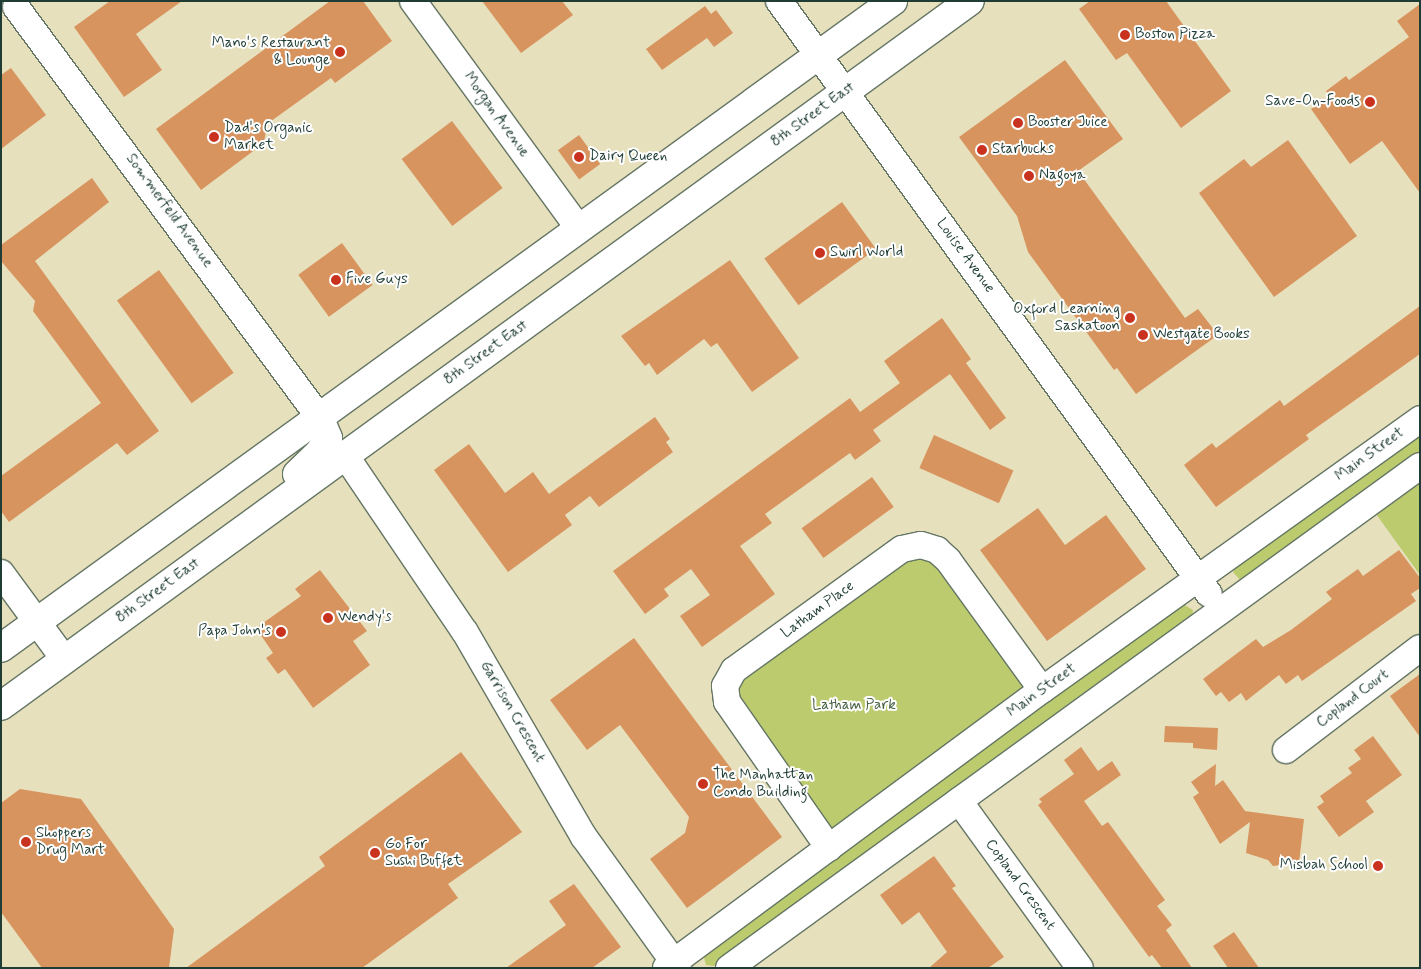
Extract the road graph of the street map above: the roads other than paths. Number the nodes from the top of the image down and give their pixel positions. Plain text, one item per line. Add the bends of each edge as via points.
1 (413, 1) edge
2 (779, 1) edge
3 (893, 1) edge
4 (970, 1) edge
5 (14, 8) edge
6 (819, 55) junction
7 (846, 92) junction
8 (579, 230) junction
9 (319, 417) junction
10 (1420, 419) edge
11 (345, 455) junction
12 (1420, 466) edge
13 (226, 542) junction
14 (1, 574) edge
15 (1199, 580) junction
16 (1220, 609) junction
17 (37, 622) junction
18 (1, 648) edge
19 (1420, 648) edge
20 (65, 660) junction
21 (1042, 690) junction
22 (1, 706) edge
23 (1286, 750) dead end
24 (959, 802) junction
25 (829, 848) junction
26 (673, 966) edge
27 (730, 968) edge
28 (1080, 968) edge

1 - 8 street, Morgan Avenue
2 - 6 street, Louise Avenue
3 - 6 main road
4 - 7 main road, 8th Street East
5 - 9 street, Sommerfeld Avenue
6 - 7 street, Louise Avenue
6 - 8 main road
7 - 11 main road, 8th Street East
7 - 15 street, Louise Avenue
8 - 9 main road
9 - 13 main road via 328,438 320,452
9 - 17 main road
10 - 15 street, Main Street
11 - 13 main road, 8th Street East
11 - 26 street, Garrison Crescent via 464,632 584,837
12 - 16 street
13 - 20 main road, 8th Street East
14 - 17 street
15 - 16 street, Louise Avenue
15 - 21 street, Main Street
16 - 24 street
17 - 18 main road
17 - 20 street
19 - 23 street, Copland Court
20 - 22 main road, 8th Street East
21 - 25 street, Main Street
21 - 25 street, Latham Place via 948,560 937,550 921,545 902,549 734,670 725,686 727,702
24 - 27 street
24 - 28 street, Copland Crescent
25 - 26 street, Main Street

